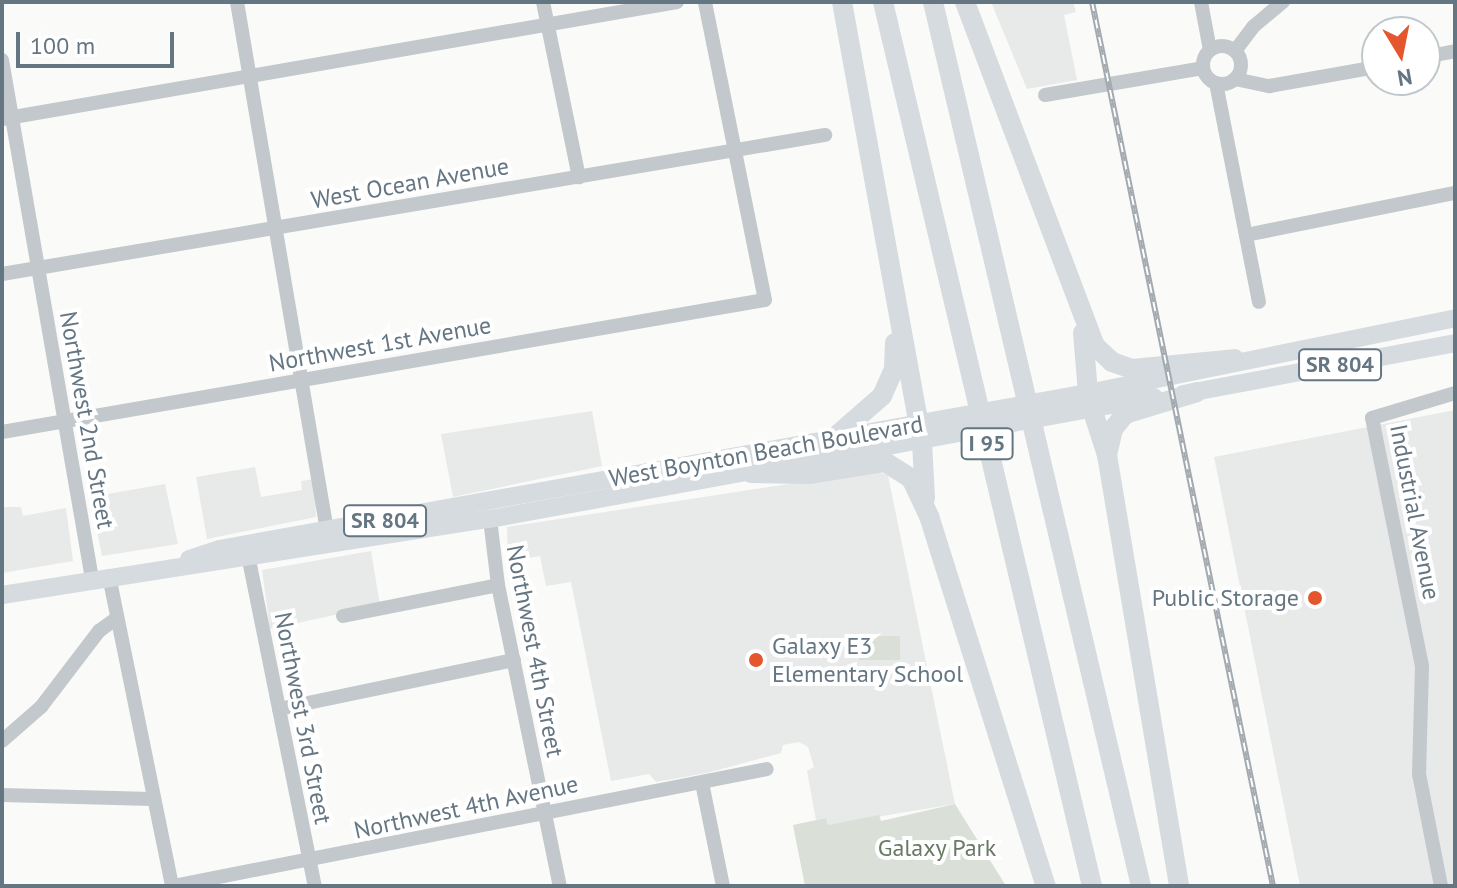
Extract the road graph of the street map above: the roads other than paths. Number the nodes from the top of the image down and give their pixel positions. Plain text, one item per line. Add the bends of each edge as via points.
1 (237, 2) edge
2 (543, 2) edge
3 (677, 2) edge
4 (705, 2) edge
5 (842, 2) edge
6 (883, 2) edge
7 (933, 2) edge
8 (965, 2) edge
9 (1201, 2) edge
10 (1283, 2) edge
11 (548, 24) junction
12 (1210, 50) junction
13 (1235, 51) junction
14 (2, 60) edge
15 (1203, 68) junction
16 (1361, 70) edge
17 (250, 77) junction
18 (1235, 79) junction
19 (1216, 83) junction
20 (1045, 95) dead end
21 (7, 118) edge
22 (825, 135) dead end
23 (734, 150) junction
24 (579, 177) junction
25 (1455, 193) edge
26 (275, 228) junction
27 (1246, 235) junction
28 (38, 267) junction
29 (2, 274) edge
30 (891, 279) junction
31 (1072, 296) junction
32 (1259, 302) dead end
33 (1455, 318) edge
34 (1455, 343) edge
35 (1235, 359) joint
36 (303, 380) junction
37 (1152, 388) junction
38 (1197, 392) joint
39 (1455, 393) edge
40 (1090, 401) junction
41 (65, 421) junction
42 (2, 432) edge
43 (920, 432) junction
44 (835, 437) junction
45 (1107, 455) junction
46 (751, 473) junction
47 (600, 481) junction
48 (929, 516) junction
49 (490, 519) junction
50 (327, 531) junction
51 (249, 560) junction
52 (172, 566) junction
53 (101, 578) junction
54 (498, 585) junction
55 (2, 595) edge
56 (343, 616) dead end
57 (117, 618) junction
58 (514, 660) junction
59 (279, 709) junction
60 (2, 741) edge
61 (767, 769) dead end
62 (702, 783) junction
63 (2, 795) edge
64 (152, 799) junction
65 (545, 812) junction
66 (310, 861) junction
67 (173, 886) edge
68 (315, 886) edge
69 (560, 886) edge
70 (723, 886) edge
71 (1046, 886) edge
72 (1092, 886) edge
73 (1141, 886) edge
74 (1179, 886) edge
75 (1441, 886) edge

1 - 17 street
2 - 11 street
3 - 11 street
4 - 23 street
5 - 30 highway
6 - 72 highway, I 95
7 - 73 highway, I 95
8 - 31 highway
9 - 12 street
10 - 13 street
11 - 17 street
11 - 24 street
12 - 13 street via 1226,46
12 - 15 street
13 - 18 street via 1241,68
14 - 21 street, Northwest 2nd Street
15 - 19 street
15 - 20 street
16 - 18 street via 1269,86
17 - 21 street
17 - 26 street
18 - 19 street
19 - 27 street
21 - 28 street, Northwest 2nd Street
22 - 23 street, West Ocean Avenue
23 - 24 street, West Ocean Avenue
23 - 36 street, Northwest 1st Avenue via 765,300
24 - 26 street, West Ocean Avenue
25 - 27 street
26 - 28 street, West Ocean Avenue
26 - 36 street
27 - 32 street
28 - 29 street, West Ocean Avenue
28 - 41 street, Northwest 2nd Street
30 - 43 highway
30 - 44 highway via 896,353 891,378 870,411
31 - 37 highway via 1100,352
31 - 40 highway via 1088,353
33 - 35 main road, SR 804
34 - 38 main road, SR 804
35 - 37 highway
36 - 41 street, Northwest 1st Avenue
36 - 50 street
37 - 38 highway
37 - 40 main road, West Boynton Beach Boulevard / SR 804
37 - 45 highway via 1120,419
39 - 75 street, Industrial Avenue via 1372,418 1422,666 1419,774
40 - 43 main road, West Boynton Beach Boulevard / SR 804
40 - 45 highway
41 - 42 street, Northwest 1st Avenue
41 - 53 street, Northwest 2nd Street
43 - 44 main road, West Boynton Beach Boulevard / SR 804
43 - 46 main road, West Boynton Beach Boulevard / SR 804
43 - 48 highway
44 - 47 main road, West Boynton Beach Boulevard / SR 804
45 - 74 highway
46 - 48 highway via 809,474 891,464 911,478
46 - 49 main road, West Boynton Beach Boulevard / SR 804
47 - 49 main road via 563,498 504,509
47 - 50 main road, West Boynton Beach Boulevard / SR 804
48 - 71 highway
49 - 51 main road, West Boynton Beach Boulevard / SR 804
49 - 54 street, Northwest 4th Street
50 - 52 main road, West Boynton Beach Boulevard / SR 804 via 219,549
51 - 52 main road, West Boynton Beach Boulevard / SR 804
51 - 59 street, Northwest 3rd Street
52 - 53 main road, West Boynton Beach Boulevard / SR 804
53 - 55 main road, West Boynton Beach Boulevard / SR 804
53 - 57 street, Northwest 2nd Street
54 - 56 street
54 - 58 street, Northwest 4th Street
57 - 60 street via 99,631 41,707
57 - 64 street, Northwest 2nd Street
58 - 59 street
58 - 65 street, Northwest 4th Street
59 - 66 street, Northwest 3rd Street
61 - 62 street, Northwest 4th Avenue
62 - 65 street, Northwest 4th Avenue
62 - 70 street
63 - 64 street
64 - 67 street, Northwest 2nd Street
65 - 66 street, Northwest 4th Avenue
65 - 69 street, Northwest 4th Street
66 - 67 street, Northwest 4th Avenue
66 - 68 street, Northwest 3rd Street

